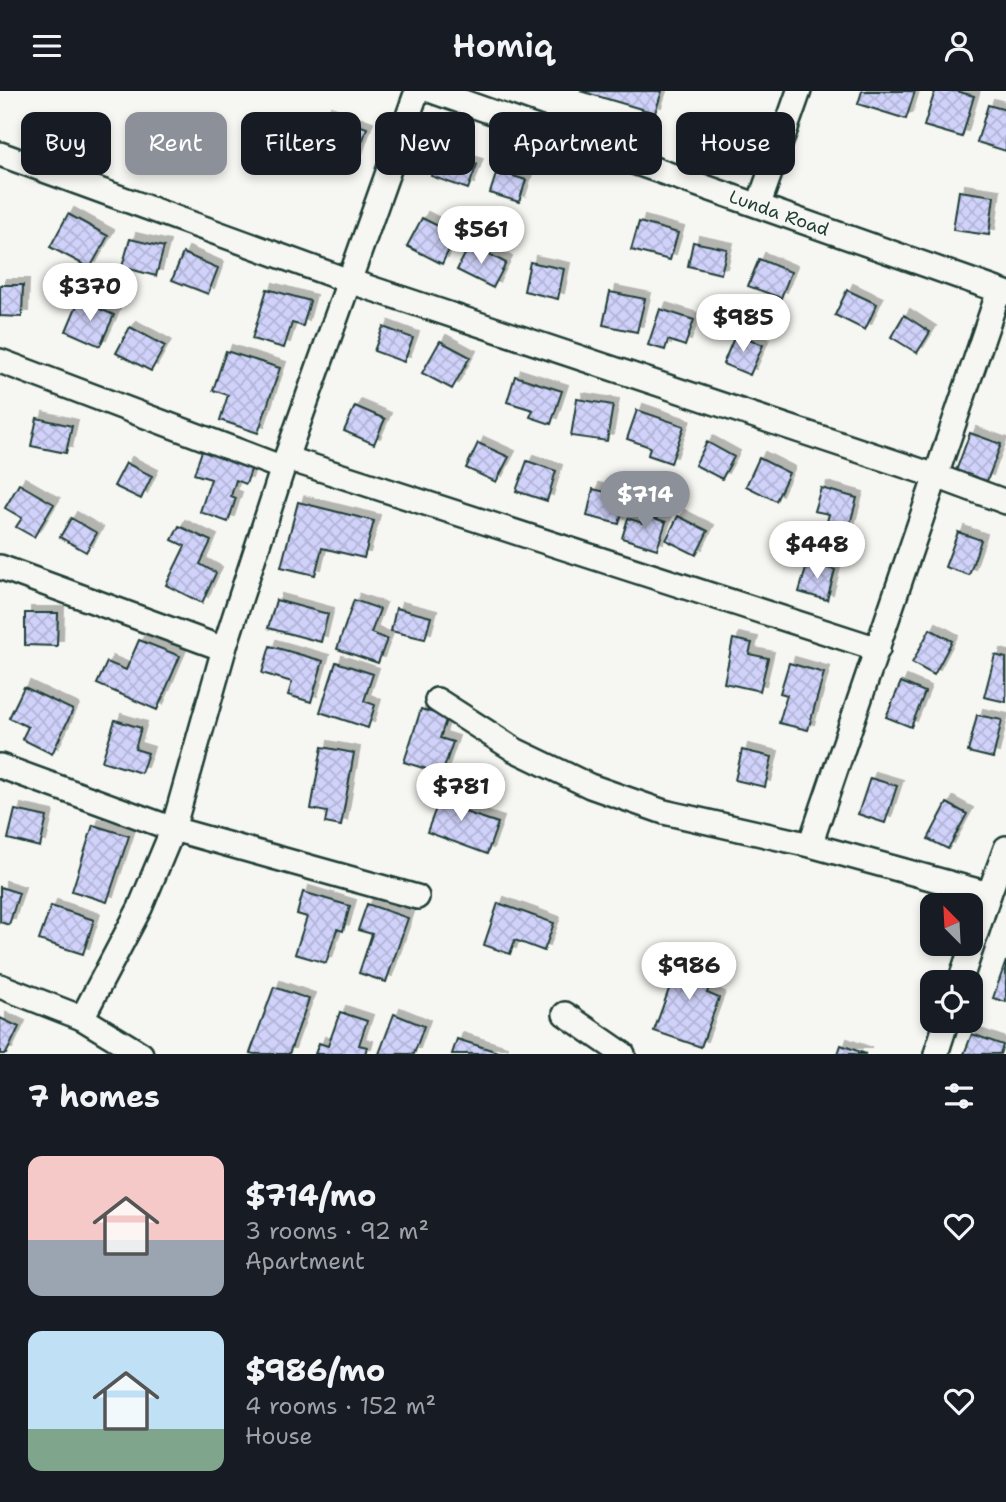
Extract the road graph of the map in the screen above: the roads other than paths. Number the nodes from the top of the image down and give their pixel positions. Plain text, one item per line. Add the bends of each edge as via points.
1 (417, 91) edge
2 (432, 91) edge
3 (799, 91) edge
4 (0, 154) edge
5 (759, 204) junction
6 (349, 281) junction
7 (1002, 292) edge
8 (0, 361) edge
9 (285, 463) junction
10 (936, 476) junction
11 (1006, 502) edge
12 (0, 567) edge
13 (224, 649) junction
14 (878, 649) junction
15 (437, 700) dead end
16 (0, 766) edge
17 (173, 829) junction
18 (810, 845) junction
19 (1006, 848) edge
20 (989, 894) junction
21 (417, 897) dead end
22 (964, 970) edge
23 (0, 986) edge
24 (565, 1014) dead end
25 (82, 1018) junction
26 (943, 1033) edge
27 (141, 1054) edge
28 (623, 1054) edge
29 (936, 1054) edge

1 - 6 street
2 - 5 street, Lunda Road
3 - 5 street
4 - 6 street
5 - 7 street, Lunda Road
6 - 9 street
6 - 10 street
7 - 10 street
8 - 9 street
9 - 13 street
9 - 14 street
10 - 11 street
10 - 14 street
12 - 13 street
13 - 17 street
14 - 18 street
15 - 18 street via 515,750 590,786 664,812
16 - 17 street
17 - 21 street
17 - 25 street via 140,908
18 - 20 street
19 - 20 street
20 - 22 street
23 - 25 street
24 - 28 street
25 - 27 street
26 - 29 street

